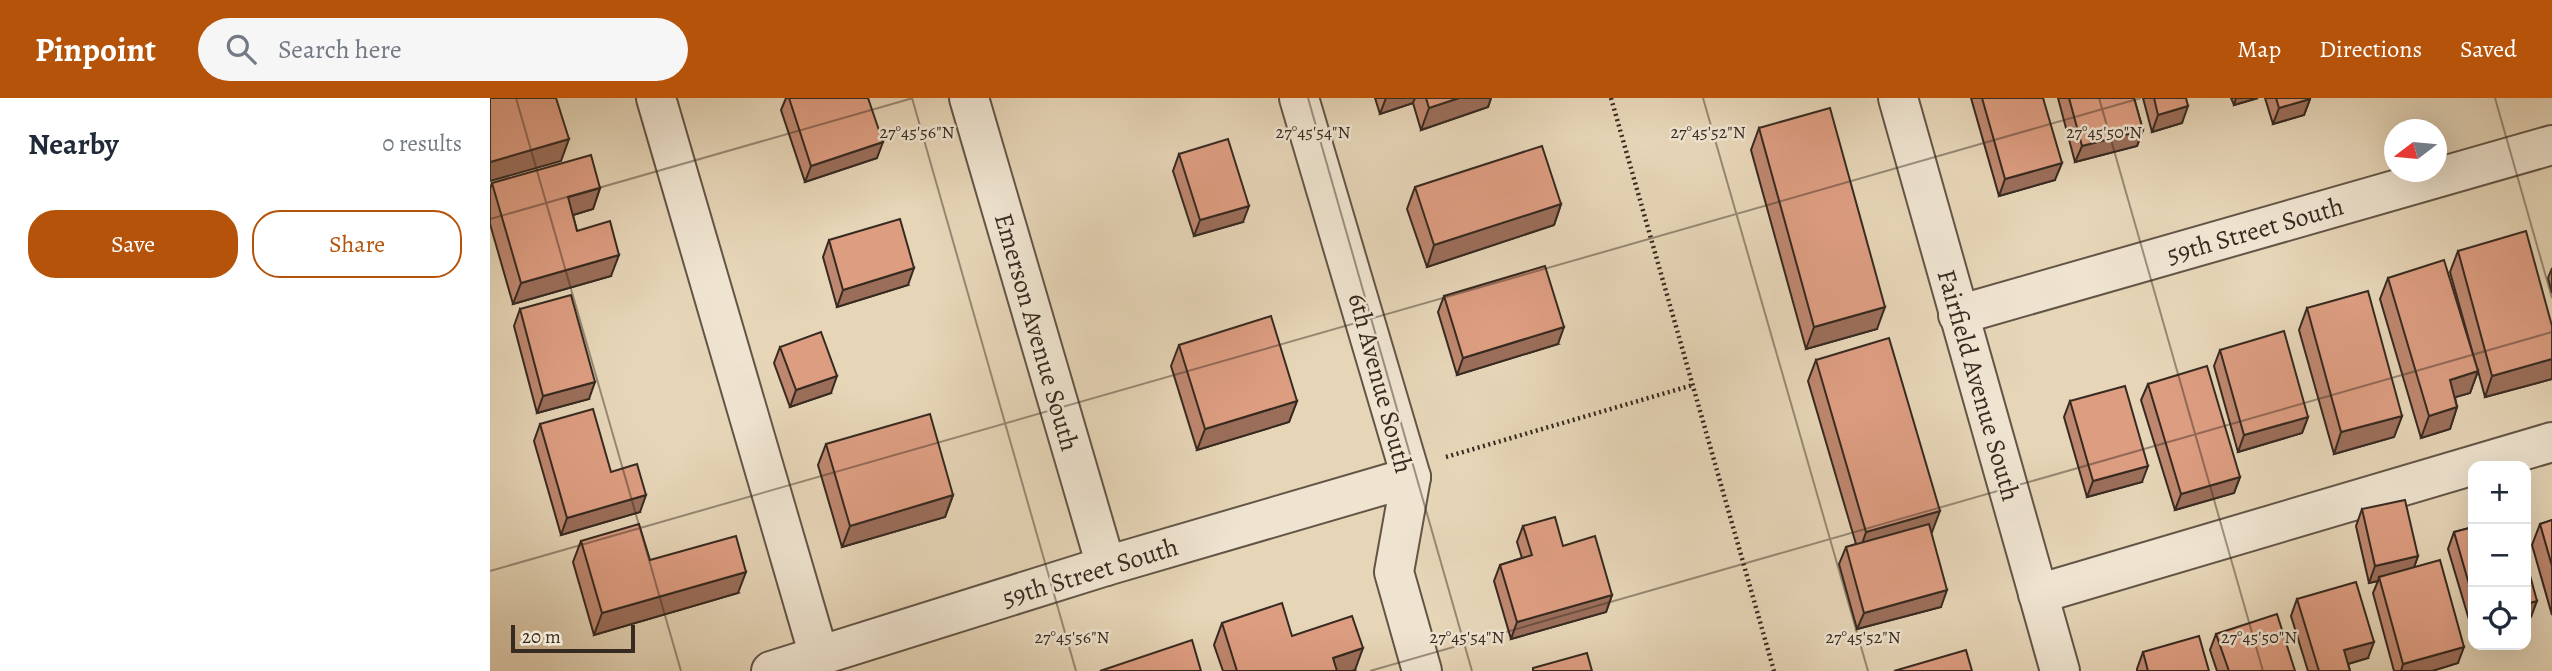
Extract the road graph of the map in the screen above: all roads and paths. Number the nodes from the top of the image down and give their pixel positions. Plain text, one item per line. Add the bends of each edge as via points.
1 (656, 98) edge
2 (969, 98) edge
3 (1299, 98) edge
4 (1611, 98) edge
5 (1898, 98) edge
6 (2552, 145) edge
7 (1958, 314) junction
8 (1693, 385) junction
9 (2552, 442) edge
10 (1409, 472) junction
11 (1106, 566) junction
12 (2038, 594) junction
13 (819, 656) junction
14 (771, 671) edge
15 (1422, 671) edge
16 (1774, 671) edge
17 (2060, 671) edge

1 - 13 street
2 - 11 street, Emerson Avenue South
3 - 10 street, 6th Avenue South
4 - 8 path
5 - 7 street, Fairfield Avenue South
6 - 7 street, 59th Street South
7 - 12 street, Fairfield Avenue South
8 - 10 path
8 - 16 path
9 - 12 street
10 - 11 street, 59th Street South
10 - 15 street, 6th Avenue South via 1394,572
11 - 13 street, 59th Street South
12 - 17 street, Fairfield Avenue South
13 - 14 street, 59th Street South

